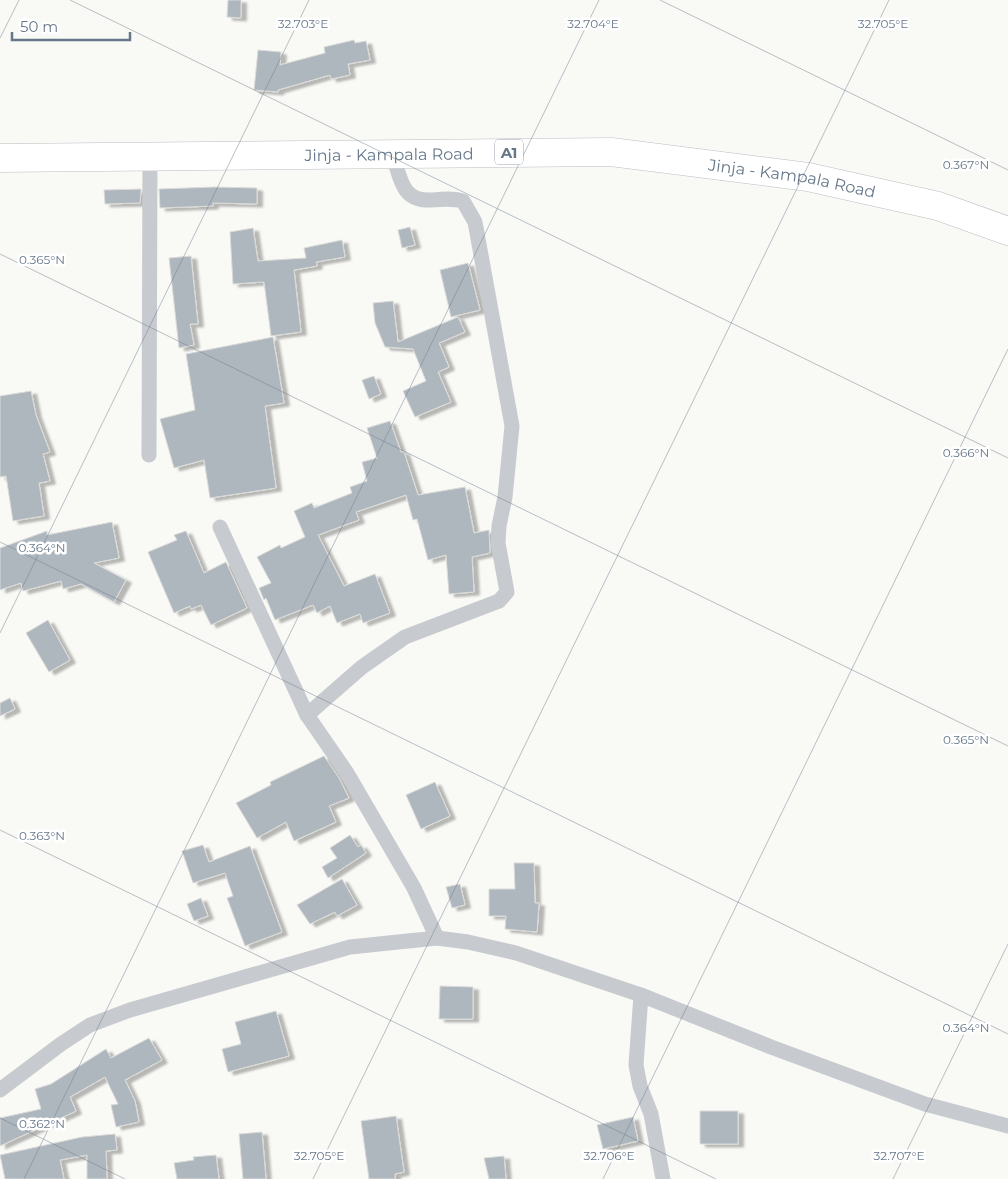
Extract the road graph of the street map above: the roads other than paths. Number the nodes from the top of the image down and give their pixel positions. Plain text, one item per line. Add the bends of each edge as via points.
1 (392, 153) junction
2 (150, 156) junction
3 (0, 158) edge
4 (1008, 231) edge
5 (149, 455) dead end
6 (220, 527) dead end
7 (306, 715) junction
8 (437, 938) junction
9 (641, 995) junction
10 (0, 1090) edge
11 (1008, 1126) edge
12 (663, 1179) edge

1 - 2 highway, Jinja - Kampala Road / A1
1 - 4 highway, Jinja - Kampala Road / A1 via 611,152 808,177 938,206
1 - 7 street via 406,192 425,200 453,198 463,201 475,222 512,426 498,542 507,592 499,601 405,637 362,667
2 - 3 highway, Jinja - Kampala Road / A1
2 - 5 street
6 - 7 street
7 - 8 street via 352,781 414,888
8 - 9 street via 516,953
8 - 10 street via 350,947 130,1010 83,1030 60,1044
9 - 11 street via 925,1104
9 - 12 street via 636,1064 640,1086 652,1114

